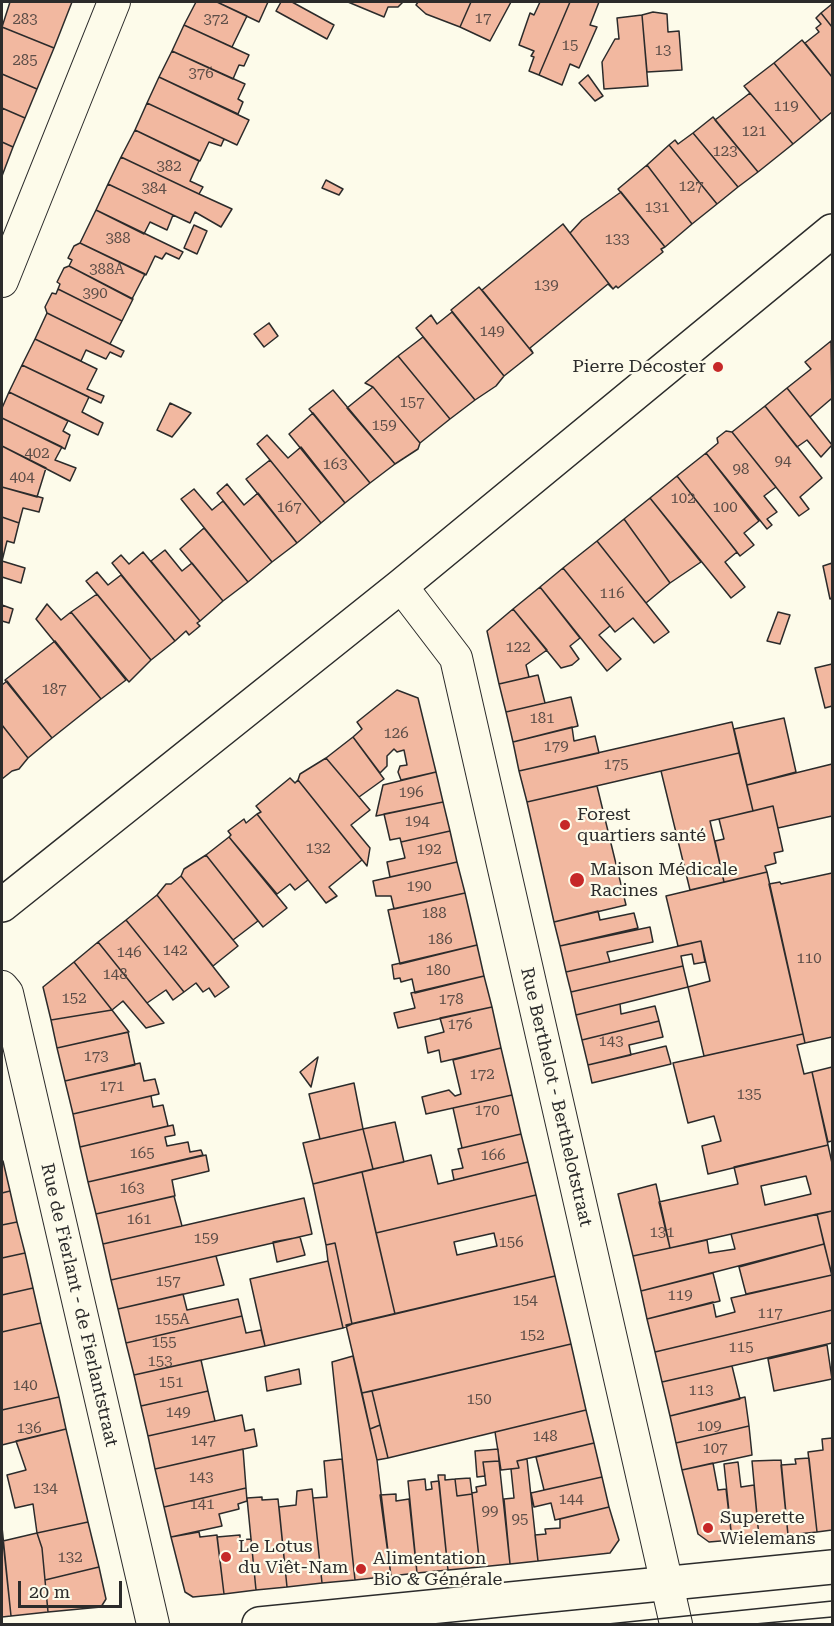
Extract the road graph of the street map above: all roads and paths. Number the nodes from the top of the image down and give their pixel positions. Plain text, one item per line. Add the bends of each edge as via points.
1 (114, 2) edge
2 (832, 231) edge
3 (2, 280) edge
4 (401, 586) junction
5 (2, 905) edge
6 (2, 987) edge
7 (832, 1567) edge
8 (666, 1582) junction
9 (153, 1624) edge
10 (259, 1624) edge
11 (676, 1624) edge

1 - 3 street
2 - 4 street
4 - 5 street
4 - 8 street, Rue Berthelot - Berthelotstraat via 456,658
6 - 9 street, Rue de Fierlant - de Fierlantstraat via 7,993
7 - 8 street
8 - 10 street
8 - 11 street, Rue Berthelot - Berthelotstraat

